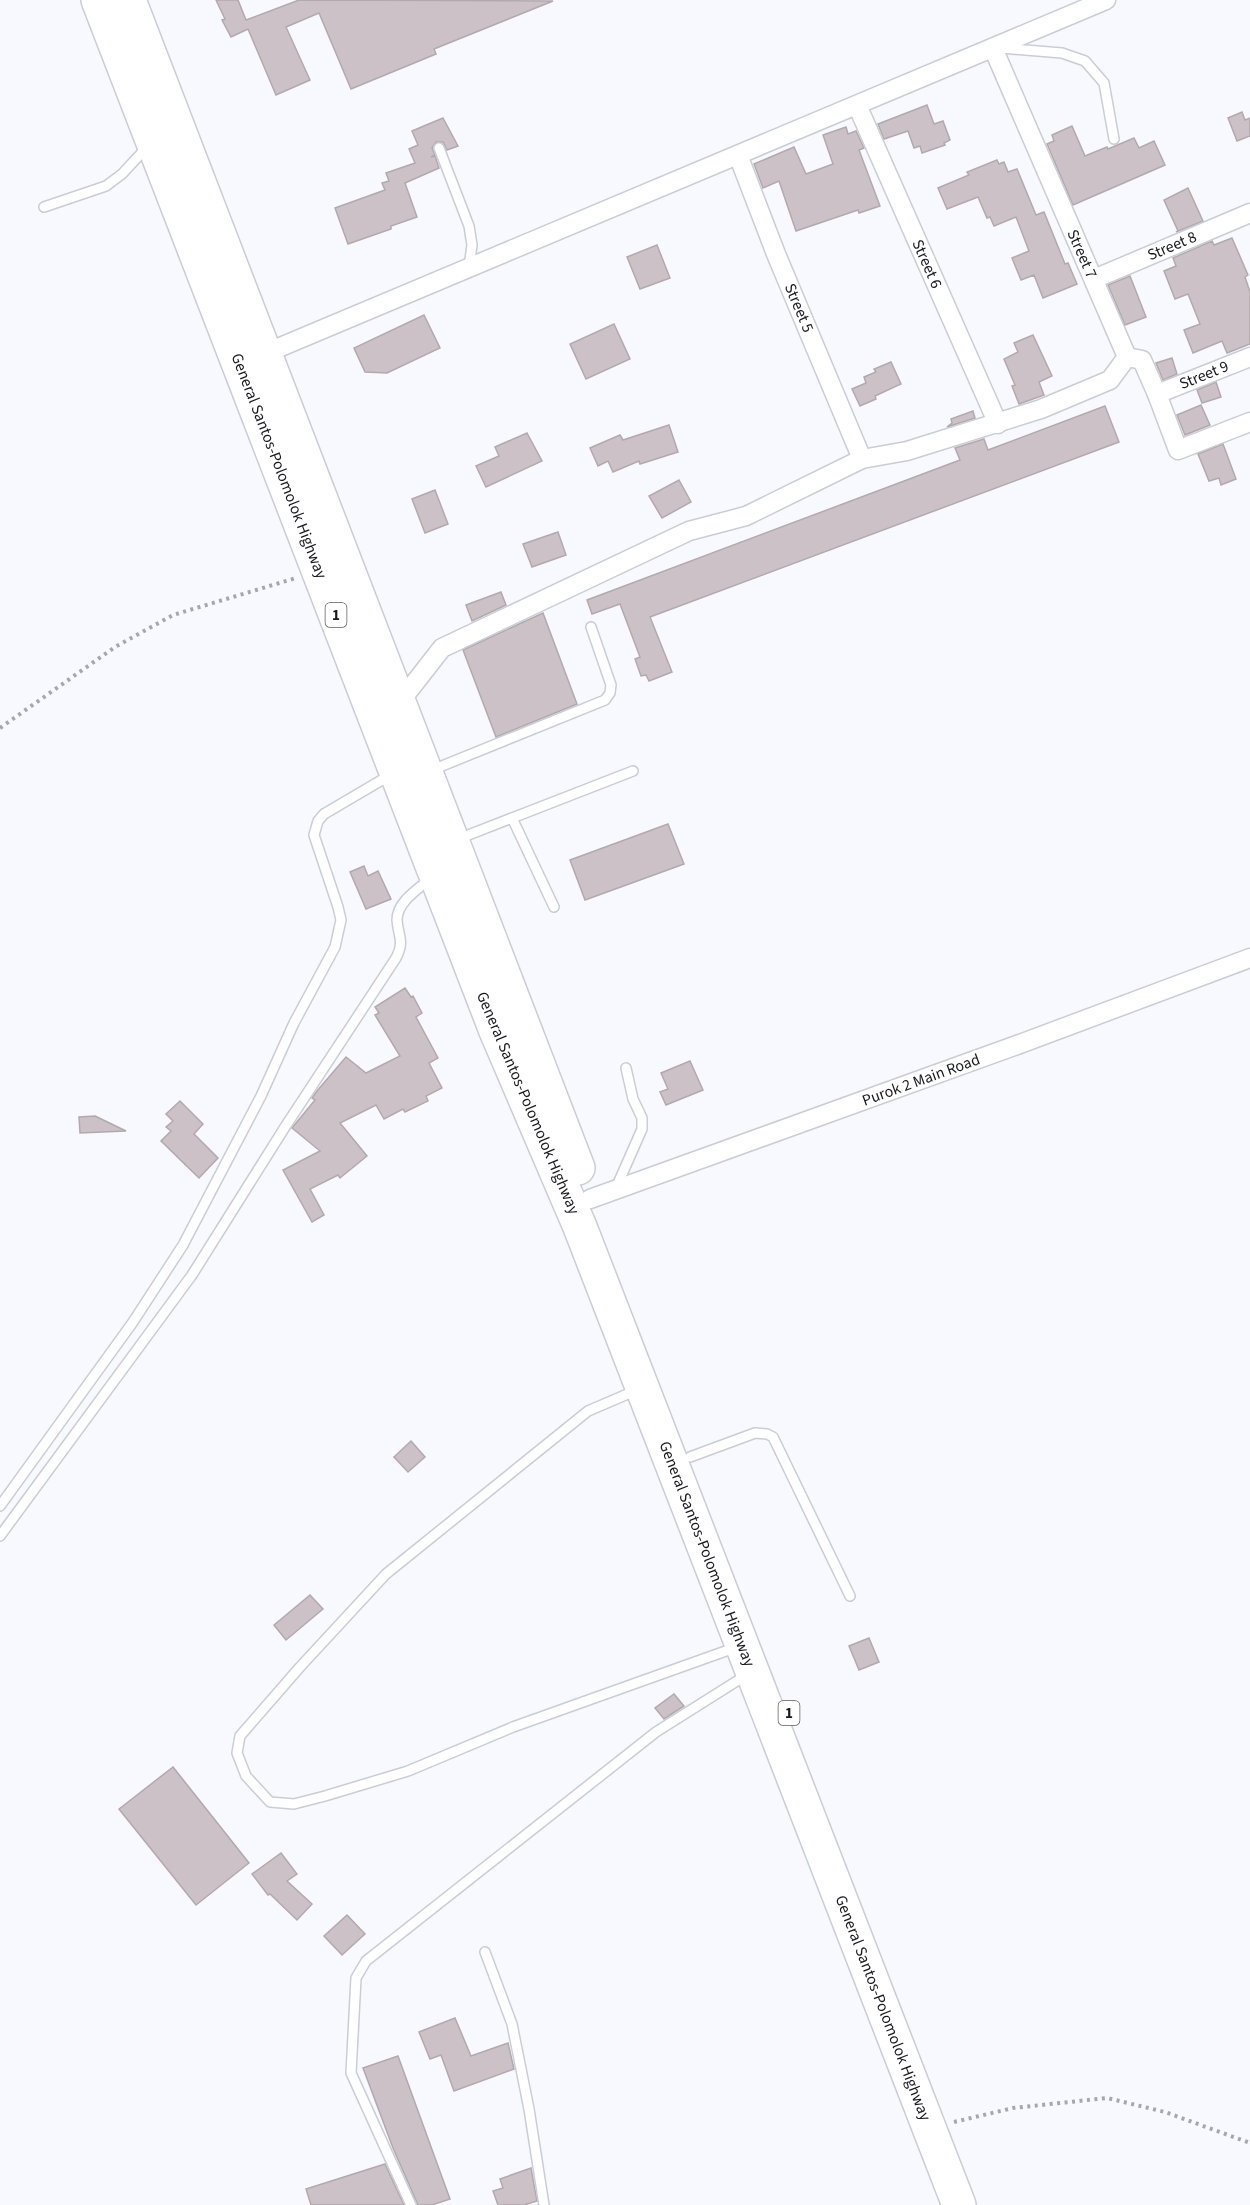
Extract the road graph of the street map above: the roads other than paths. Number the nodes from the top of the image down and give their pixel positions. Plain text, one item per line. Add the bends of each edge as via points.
1 (98, 0) edge
2 (129, 0) edge
3 (1106, 0) edge
4 (993, 48) junction
5 (857, 105) junction
6 (1114, 139) dead end
7 (152, 141) junction
8 (439, 148) dead end
9 (738, 155) junction
10 (44, 207) dead end
11 (1250, 213) edge
12 (469, 267) junction
13 (1094, 279) junction
14 (1127, 357) junction
15 (1250, 357) edge
16 (252, 359) junction
17 (1157, 394) junction
18 (1250, 422) edge
19 (998, 424) dead end
20 (862, 459) junction
21 (591, 627) dead end
22 (399, 703) junction
23 (412, 766) junction
24 (633, 771) dead end
25 (512, 818) junction
26 (453, 841) junction
27 (436, 873) junction
28 (554, 907) dead end
29 (1250, 958) edge
30 (626, 1068) dead end
31 (603, 1194) junction
32 (642, 1387) junction
33 (690, 1457) junction
34 (0, 1506) edge
35 (0, 1536) edge
36 (850, 1596) dead end
37 (747, 1658) junction
38 (485, 1952) dead end
39 (411, 2205) edge
40 (544, 2205) edge
41 (959, 2205) edge
42 (980, 2205) edge

1 - 7 highway, General Santos-Polomolok Highway / 1
2 - 16 highway, 1
3 - 4 street
4 - 5 street
4 - 6 lane via 1062,53 1085,61 1104,83
4 - 13 street, Street 7
5 - 9 street
5 - 19 street, Street 6
7 - 10 lane via 106,186
7 - 16 highway, General Santos-Polomolok Highway / 1
8 - 12 lane via 469,226
9 - 12 street
9 - 20 street, Street 5
11 - 13 street, Street 8
12 - 16 street
13 - 14 street, Street 7
14 - 17 street, Street 7 via 1142,360
14 - 20 street via 1110,380 1041,409 908,451
15 - 17 street, Street 9
16 - 22 highway, 1
16 - 23 highway, General Santos-Polomolok Highway / 1 via 319,571
17 - 18 street, Street 7 via 1178,450
20 - 22 street via 746,516 689,531 442,648
21 - 23 lane via 611,685 605,700
22 - 23 highway, 1
23 - 26 highway, 1
23 - 27 highway, General Santos-Polomolok Highway / 1
23 - 34 lane via 324,814 318,821 314,835 340,920 335,947 256,1106 167,1271
24 - 25 lane
25 - 26 lane
25 - 28 lane
26 - 31 highway, 1
27 - 32 highway, General Santos-Polomolok Highway / 1 via 496,1031 580,1227
27 - 35 lane via 402,904 398,920 402,942 396,957 192,1275
29 - 31 street, Purok 2 Main Road
30 - 31 lane via 642,1129
31 - 33 highway, 1
32 - 37 highway, General Santos-Polomolok Highway / 1
32 - 37 lane via 588,1412 386,1574 240,1736 237,1753 246,1776 270,1802 294,1804 408,1771 513,1727
33 - 36 lane via 755,1433 773,1437
33 - 42 highway, 1
37 - 39 lane via 366,1961 356,1978 351,2073
37 - 41 highway, General Santos-Polomolok Highway / 1
38 - 40 lane via 512,2024

